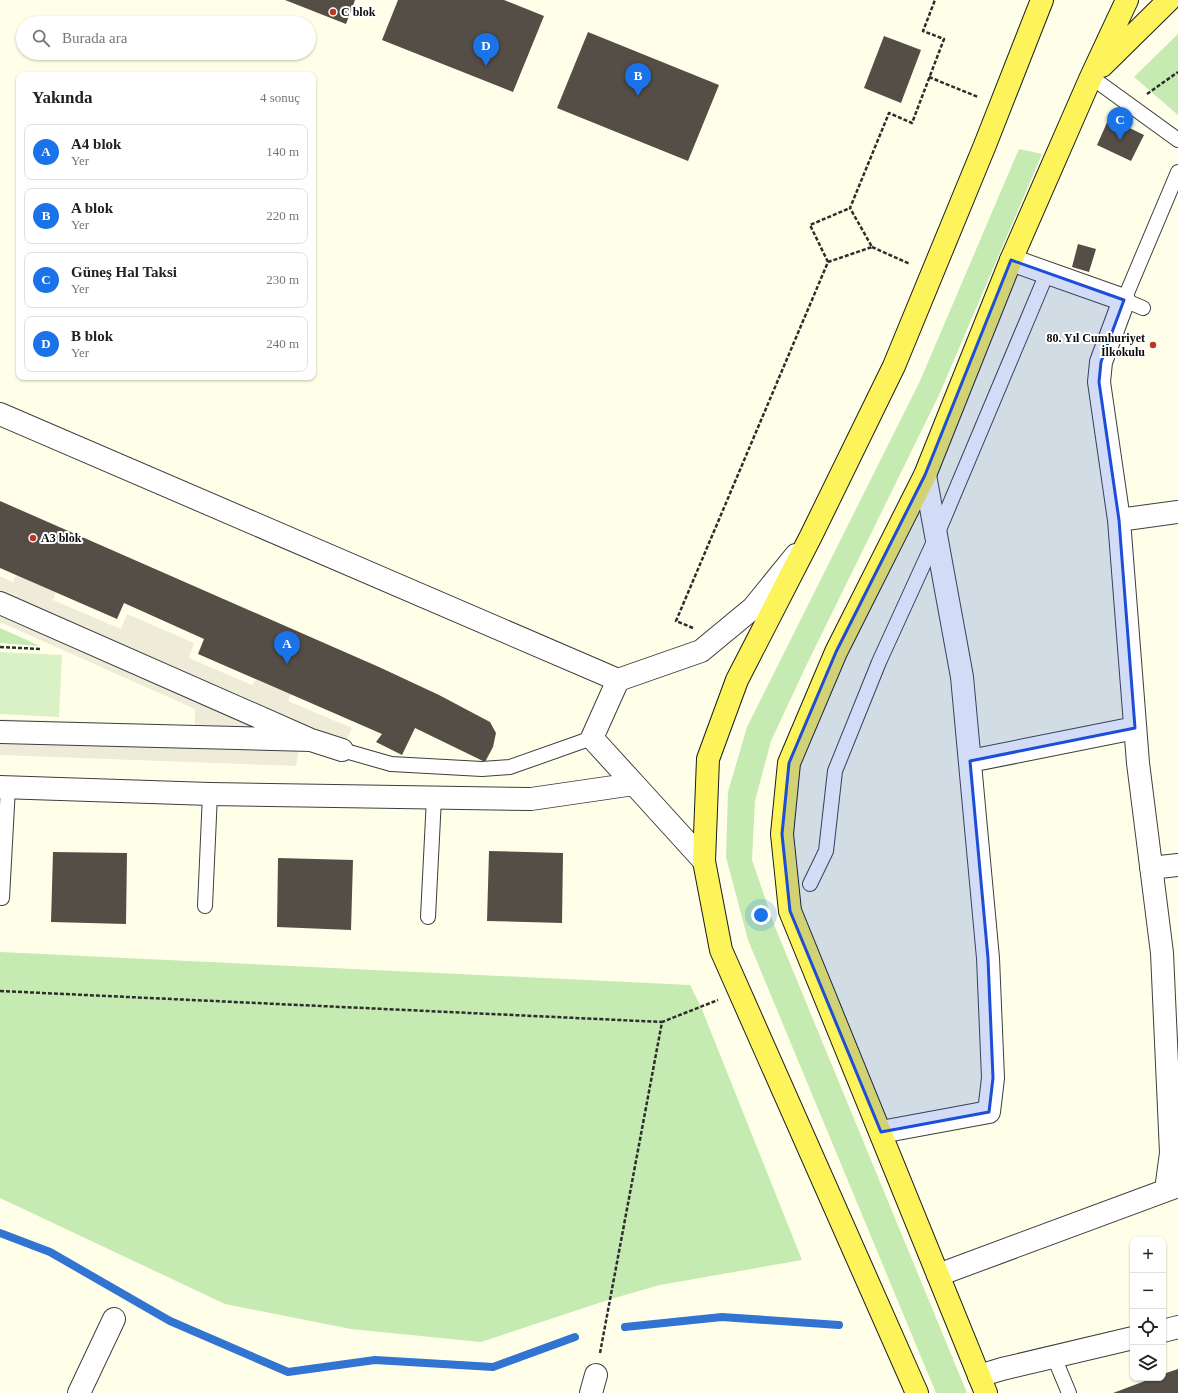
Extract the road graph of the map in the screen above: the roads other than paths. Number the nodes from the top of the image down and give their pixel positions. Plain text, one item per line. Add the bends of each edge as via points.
1 (1042, 0) edge
2 (1127, 0) edge
3 (1169, 0) edge
4 (1091, 77) junction
5 (1178, 140) edge
6 (1178, 172) edge
7 (1011, 260) junction
8 (1047, 273) junction
9 (1133, 304) junction
10 (0, 414) edge
11 (925, 475) junction
12 (1178, 512) edge
13 (1119, 520) junction
14 (811, 536) junction
15 (936, 537) junction
16 (0, 603) edge
17 (618, 680) junction
18 (1135, 728) junction
19 (0, 732) edge
20 (592, 738) junction
21 (311, 740) junction
22 (342, 750) joint
23 (970, 761) junction
24 (634, 784) junction
25 (4, 787) edge
26 (210, 794) junction
27 (434, 798) junction
28 (704, 861) junction
29 (1178, 865) edge
30 (1151, 868) junction
31 (810, 884) dead end
32 (2, 898) dead end
33 (205, 906) dead end
34 (428, 917) dead end
35 (881, 1132) junction
36 (1172, 1188) edge
37 (938, 1275) junction
38 (114, 1319) dead end
39 (1178, 1327) edge
40 (1166, 1330) edge
41 (1130, 1339) edge
42 (1054, 1357) junction
43 (982, 1384) edge
44 (79, 1393) edge
45 (917, 1393) edge
46 (1069, 1393) edge

1 - 14 main road via 894,366
2 - 4 main road
3 - 4 main road
4 - 5 lane
4 - 7 main road
6 - 9 lane
7 - 8 street
7 - 11 main road
8 - 9 street
8 - 15 lane
9 - 13 street via 1101,362 1099,382
10 - 17 street
11 - 15 street
11 - 35 main road via 836,652 789,763 782,834 790,912
12 - 13 street
13 - 18 street
14 - 17 street via 753,608 701,651
14 - 28 main road via 737,680 708,759
15 - 23 street via 962,677
15 - 31 lane via 879,662 835,771 826,851
16 - 21 street
17 - 20 street
18 - 23 street
18 - 30 street
19 - 21 street
20 - 22 lane via 510,767 482,769 392,764
20 - 24 street
21 - 22 street
23 - 35 street via 988,958 992,1078 989,1112
24 - 27 street via 532,799
24 - 28 street
25 - 26 street
25 - 32 lane
26 - 27 street
26 - 33 lane
27 - 34 lane
28 - 45 main road via 721,950
29 - 30 street
30 - 36 street via 1162,953
35 - 37 main road
36 - 37 street
37 - 43 main road
38 - 44 street
39 - 40 street
41 - 42 street
42 - 43 street
42 - 46 lane

